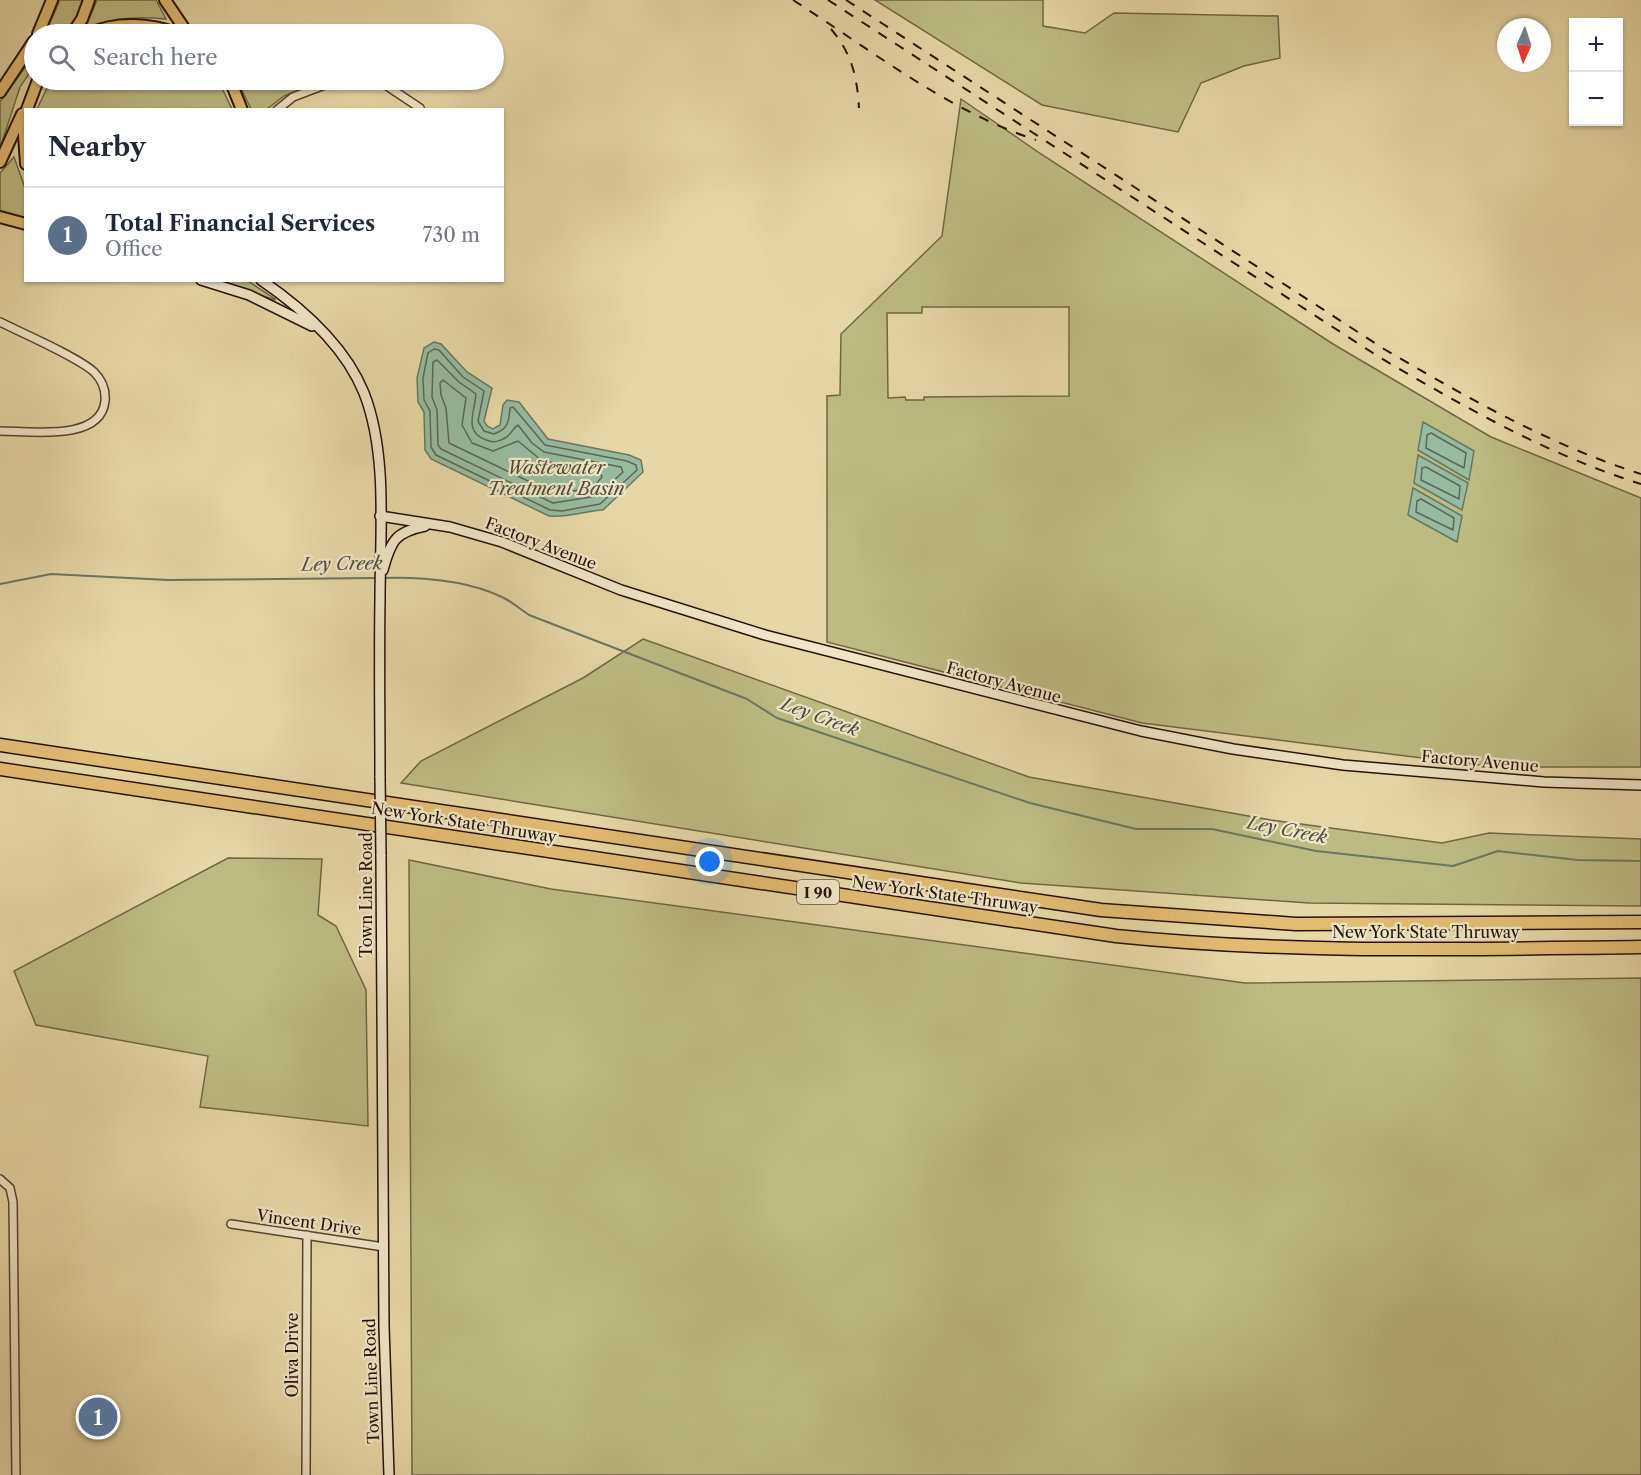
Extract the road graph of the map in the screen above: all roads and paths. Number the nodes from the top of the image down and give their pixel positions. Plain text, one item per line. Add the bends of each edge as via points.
1 (52, 0) edge
2 (89, 0) edge
3 (165, 0) edge
4 (42, 24) edge
5 (78, 24) edge
6 (181, 24) edge
7 (24, 56) edge
8 (33, 90) edge
9 (234, 90) edge
10 (312, 90) edge
11 (393, 90) edge
12 (0, 92) edge
13 (26, 105) junction
14 (25, 108) edge
15 (26, 108) edge
16 (241, 108) edge
17 (280, 108) edge
18 (420, 108) edge
19 (24, 109) edge
20 (24, 118) edge
21 (24, 147) edge
22 (0, 162) edge
23 (0, 217) edge
24 (24, 223) edge
25 (207, 282) edge
26 (264, 282) edge
27 (0, 322) edge
28 (321, 330) junction
29 (0, 431) edge
30 (380, 516) junction
31 (433, 525) junction
32 (383, 561) junction
33 (0, 745) edge
34 (0, 769) edge
35 (1641, 784) edge
36 (1641, 922) edge
37 (1641, 947) edge
38 (0, 1179) edge
39 (231, 1224) dead end
40 (307, 1234) junction
41 (384, 1247) junction
42 (16, 1475) edge
43 (306, 1475) edge
44 (389, 1475) edge

1 - 4 main road
2 - 5 main road
3 - 6 main road
7 - 12 main road
8 - 13 main road
9 - 16 main road
10 - 17 street
11 - 18 street
13 - 14 main road
13 - 15 main road
19 - 22 main road
20 - 21 main road
23 - 24 main road
25 - 28 street via 249,295
26 - 28 street
27 - 29 street via 92,370 104,385 105,400 102,415 87,427
28 - 30 street via 353,372 374,423
30 - 31 street, Factory Avenue
30 - 32 street
31 - 32 street via 398,535
31 - 35 street, Factory Avenue via 502,542 676,610 1141,731 1233,750 1342,765 1544,782
32 - 41 street, Town Line Road, bridge via 380,777
33 - 36 highway, New York State Thruway / I 90 via 1101,910 1296,924
34 - 37 highway, New York State Thruway / I 90 via 1116,936 1295,949
38 - 42 street via 10,1188 13,1202
39 - 40 street, Vincent Drive
40 - 41 street, Vincent Drive
40 - 43 street, Oliva Drive
41 - 44 street, Town Line Road

